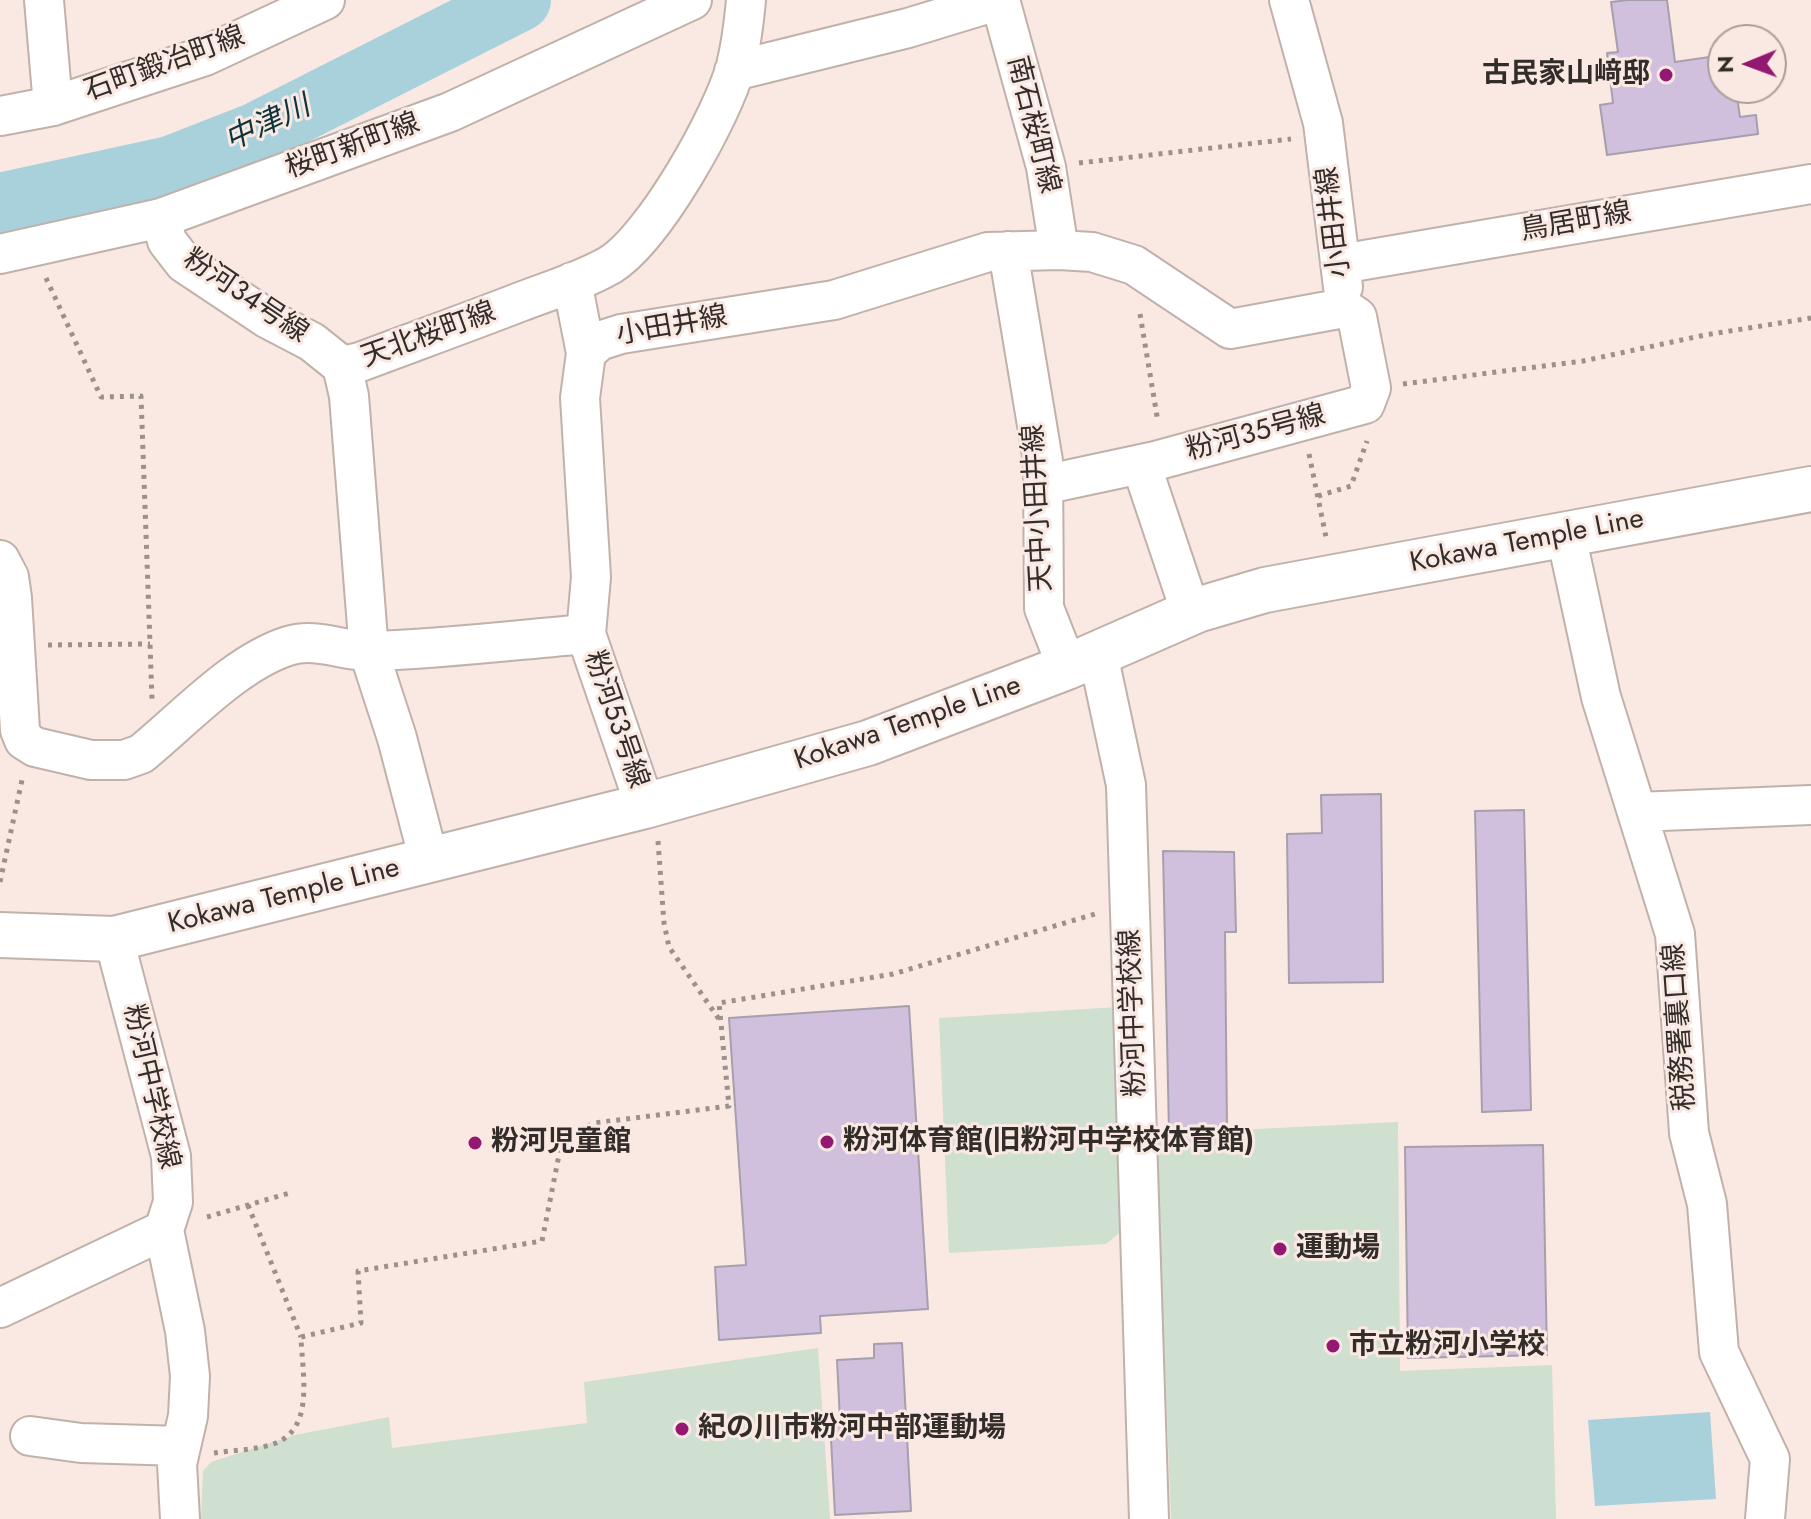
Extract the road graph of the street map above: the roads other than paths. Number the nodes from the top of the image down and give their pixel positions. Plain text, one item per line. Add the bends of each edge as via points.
1 (44, 0) edge
2 (325, 0) edge
3 (692, 0) edge
4 (746, 0) edge
5 (1000, 0) edge
6 (1289, 0) edge
7 (734, 71) junction
8 (53, 106) junction
9 (0, 116) edge
10 (1811, 184) edge
11 (161, 218) junction
12 (1059, 250) junction
13 (16, 251) edge
14 (1008, 251) junction
15 (1341, 264) junction
16 (572, 282) junction
17 (1344, 308) junction
18 (586, 353) junction
19 (342, 366) junction
20 (1152, 461) junction
21 (1043, 485) junction
22 (1811, 489) edge
23 (1566, 535) junction
24 (0, 560) edge
25 (1191, 613) junction
26 (586, 634) junction
27 (369, 652) junction
28 (1082, 660) junction
29 (649, 805) junction
30 (1811, 805) edge
31 (1637, 812) junction
32 (429, 860) junction
33 (0, 935) edge
34 (114, 939) junction
35 (164, 1230) junction
36 (0, 1308) edge
37 (30, 1436) dead end
38 (179, 1452) junction
39 (180, 1519) edge
40 (1149, 1519) edge
41 (1765, 1519) edge

1 - 8 street
2 - 8 street, 石町鍛冶町線 via 205,56
3 - 11 street, 桜町新町線 via 450,112
4 - 7 street, 天北桜町線
5 - 7 street
5 - 12 street, 南石桜町線 via 1046,167
6 - 15 street, 小田井線 via 1324,136
7 - 16 street, 天北桜町線 via 701,141 643,234 610,264
8 - 9 street, 石町鍛冶町線
10 - 15 street, 鳥居町線
11 - 13 street, 桜町新町線
11 - 19 street, 粉河34号線 via 167,241 184,263
12 - 14 street, 小田井線
12 - 17 street, 小田井線 via 1092,252 1134,265 1230,329
14 - 18 street, 小田井線 via 988,252 834,300 621,334 599,341
14 - 21 street, 天中小田井線
15 - 17 street, 小田井線
16 - 18 street
16 - 19 street, 天北桜町線
17 - 20 street, 粉河35号線 via 1357,317 1366,397 1303,422
18 - 26 street, 小田井線 via 580,398 591,577
19 - 27 street, 天北桜町線 via 349,396
20 - 21 street, 粉河35号線
20 - 25 street
21 - 28 street, 天中小田井線 via 1044,608
22 - 23 main road, Kokawa Temple Line
23 - 25 main road, Kokawa Temple Line via 1265,590
23 - 31 street, 税務署裏口線 via 1601,697
24 - 27 street via 12,598 24,740 91,760 141,754 229,680 287,647 310,642
25 - 28 main road, Kokawa Temple Line
26 - 27 street
26 - 29 street, 粉河53号線
27 - 32 street, 天北桜町線
28 - 29 main road, Kokawa Temple Line via 868,743
28 - 40 street, 粉河中学校線 via 1126,785
29 - 32 main road, Kokawa Temple Line
30 - 31 street
31 - 41 street, 税務署裏口線 via 1675,934 1689,1133 1707,1204 1719,1352 1770,1459
32 - 34 main road, Kokawa Temple Line
33 - 34 main road, Kokawa Temple Line
34 - 35 street, 粉河中学校線 via 171,1156 173,1202
35 - 36 street
35 - 38 street, 粉河中学校線 via 190,1376
37 - 38 street
38 - 39 street, 粉河中学校線

